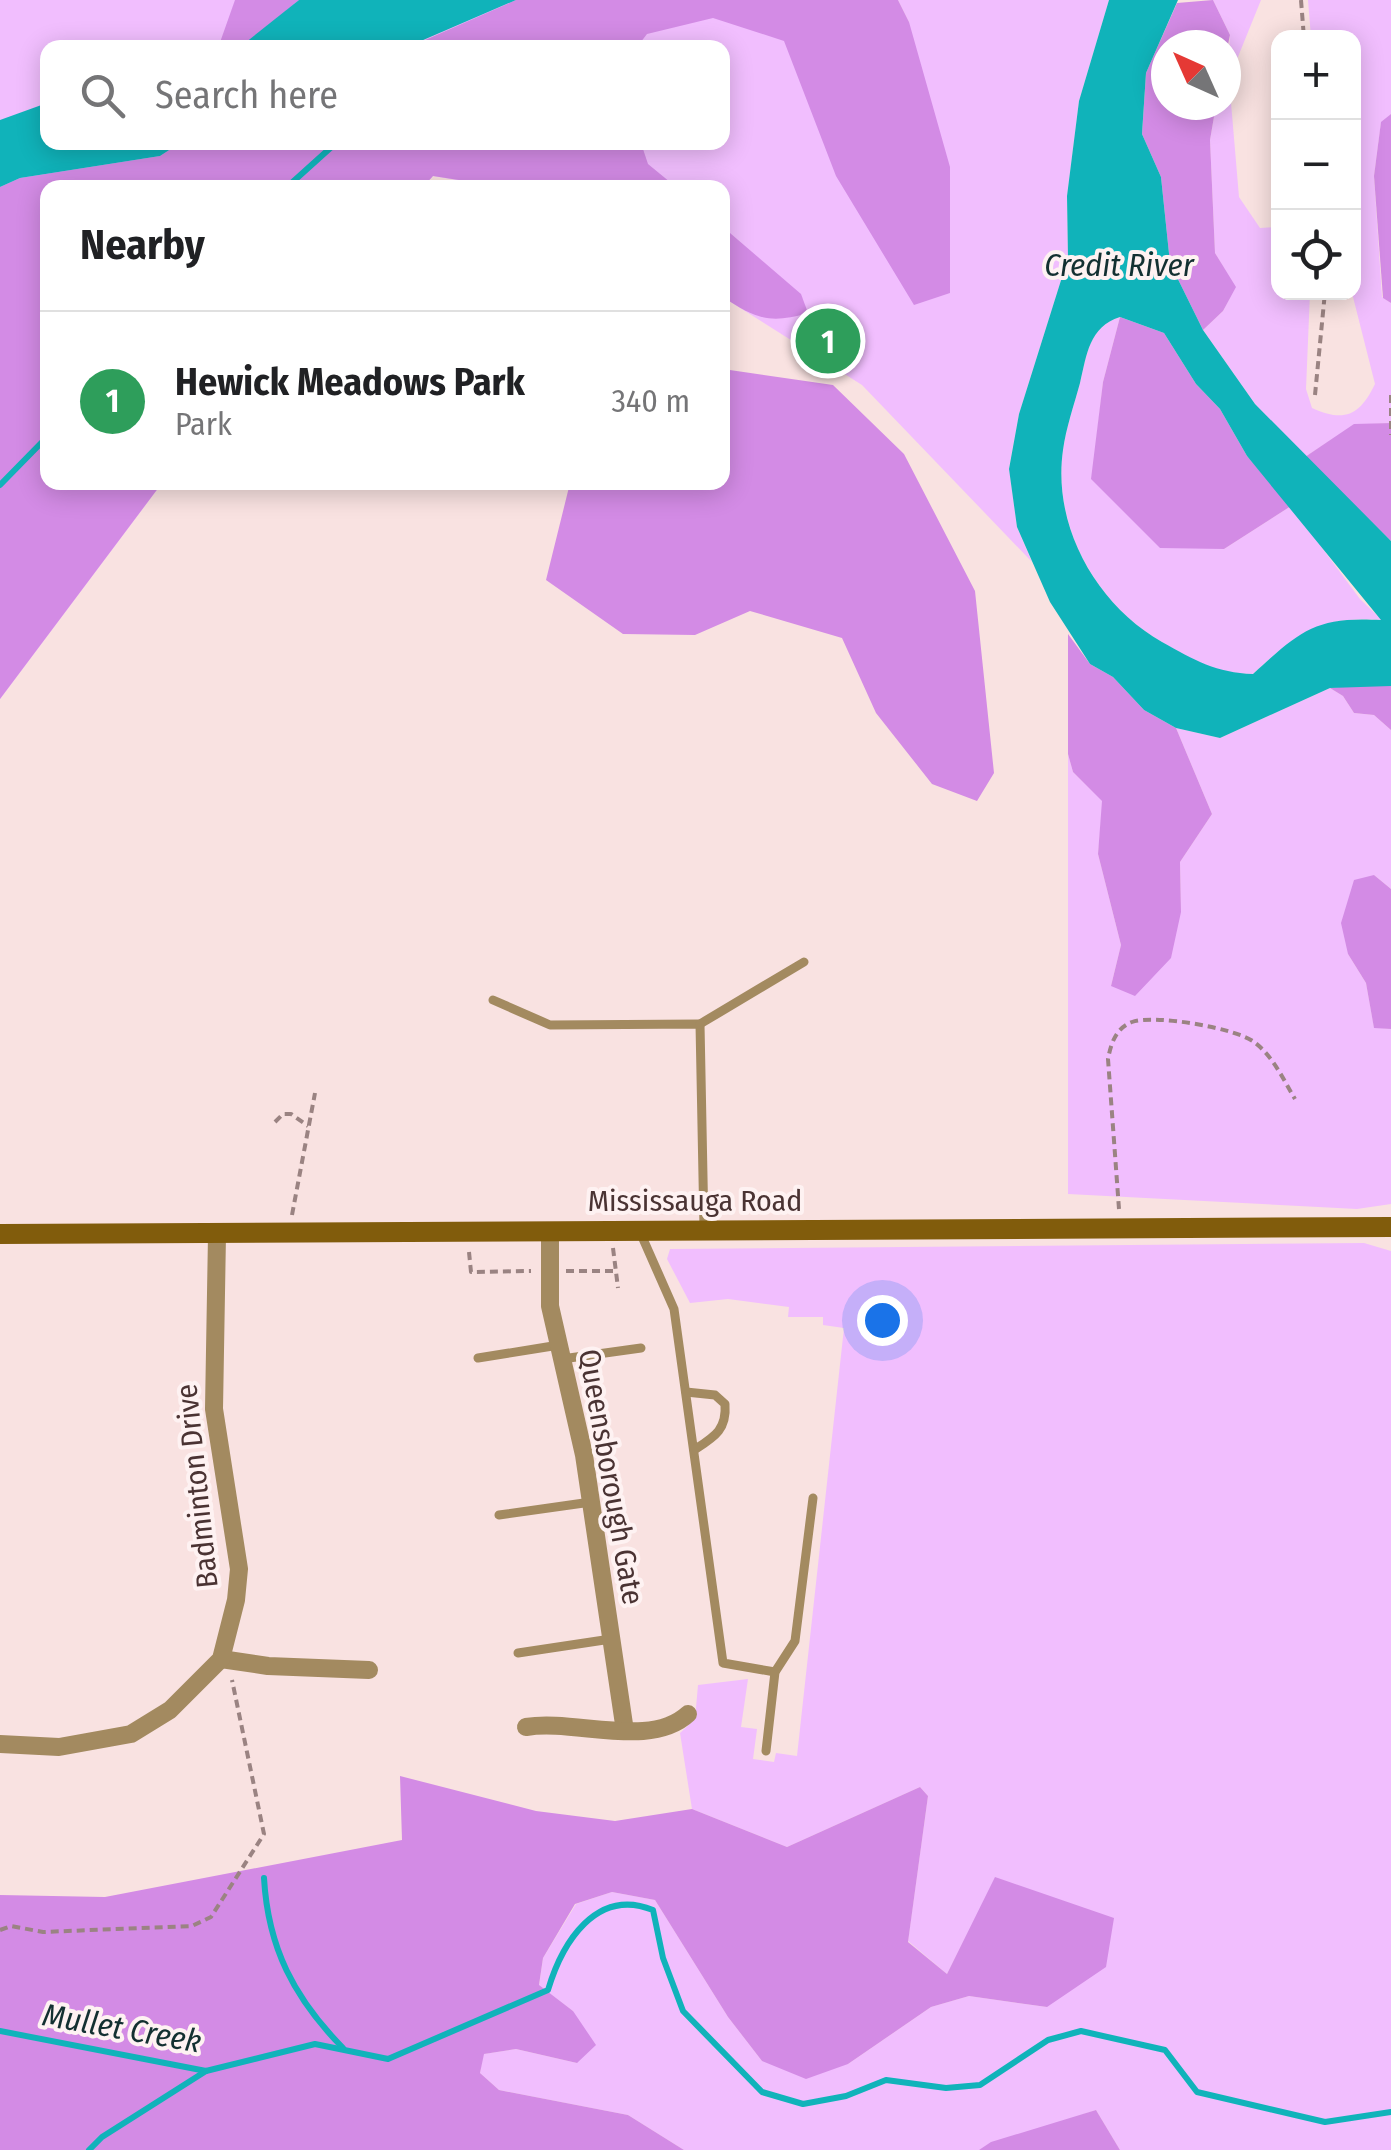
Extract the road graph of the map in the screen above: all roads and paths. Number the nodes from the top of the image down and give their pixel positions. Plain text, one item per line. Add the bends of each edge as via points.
1 (1301, 0) edge
2 (1303, 30) edge
3 (1324, 300) edge
4 (1316, 394) dead end
5 (1391, 395) edge
6 (1391, 434) edge
7 (804, 962) dead end
8 (493, 1000) dead end
9 (700, 1024) junction
10 (316, 1093) dead end
11 (1295, 1099) dead end
12 (276, 1122) dead end
13 (309, 1126) junction
14 (292, 1215) dead end
15 (1391, 1227) edge
16 (1121, 1229) junction
17 (704, 1231) junction
18 (550, 1232) junction
19 (640, 1232) junction
20 (0, 1234) edge
21 (218, 1235) junction
22 (613, 1246) dead end
23 (468, 1247) dead end
24 (616, 1270) junction
25 (536, 1271) dead end
26 (556, 1271) dead end
27 (618, 1288) dead end
28 (642, 1348) dead end
29 (561, 1352) junction
30 (478, 1358) dead end
31 (686, 1392) junction
32 (694, 1450) junction
33 (812, 1498) dead end
34 (591, 1502) junction
35 (499, 1515) dead end
36 (612, 1639) junction
37 (518, 1652) dead end
38 (225, 1660) junction
39 (369, 1670) dead end
40 (776, 1672) junction
41 (688, 1714) dead end
42 (526, 1727) dead end
43 (625, 1731) junction
44 (0, 1744) edge
45 (766, 1751) dead end
46 (0, 1930) edge

1 - 2 path
3 - 4 path
5 - 6 path
7 - 9 lane
8 - 9 lane via 550,1025
9 - 17 lane
10 - 13 path
11 - 16 path via 1271,1059 1246,1036 1152,1019 1120,1028 1108,1059
12 - 13 path via 291,1114
13 - 14 path
15 - 16 main road, Mississauga Road
16 - 17 main road, Mississauga Road
17 - 19 main road, Mississauga Road
18 - 19 main road, Mississauga Road
18 - 21 main road, Mississauga Road
18 - 29 street, Queensborough Gate via 548,1289
19 - 31 lane via 674,1308
20 - 21 main road, Mississauga Road
21 - 38 street, Badminton Drive via 214,1394 239,1569
22 - 24 path
23 - 25 path via 471,1272
24 - 26 path
24 - 27 path
28 - 29 lane
29 - 30 lane
29 - 34 street, Queensborough Gate
31 - 32 lane
31 - 32 lane via 715,1394 726,1404 720,1432
32 - 40 lane via 723,1663
33 - 40 lane via 794,1642
34 - 35 lane
34 - 36 street, Queensborough Gate
36 - 37 lane
36 - 43 street, Queensborough Gate
38 - 39 street
38 - 44 street via 170,1710 131,1734 59,1748
38 - 46 path via 264,1834 211,1917 192,1926
40 - 45 lane
41 - 43 street via 664,1729
42 - 43 street via 566,1723

